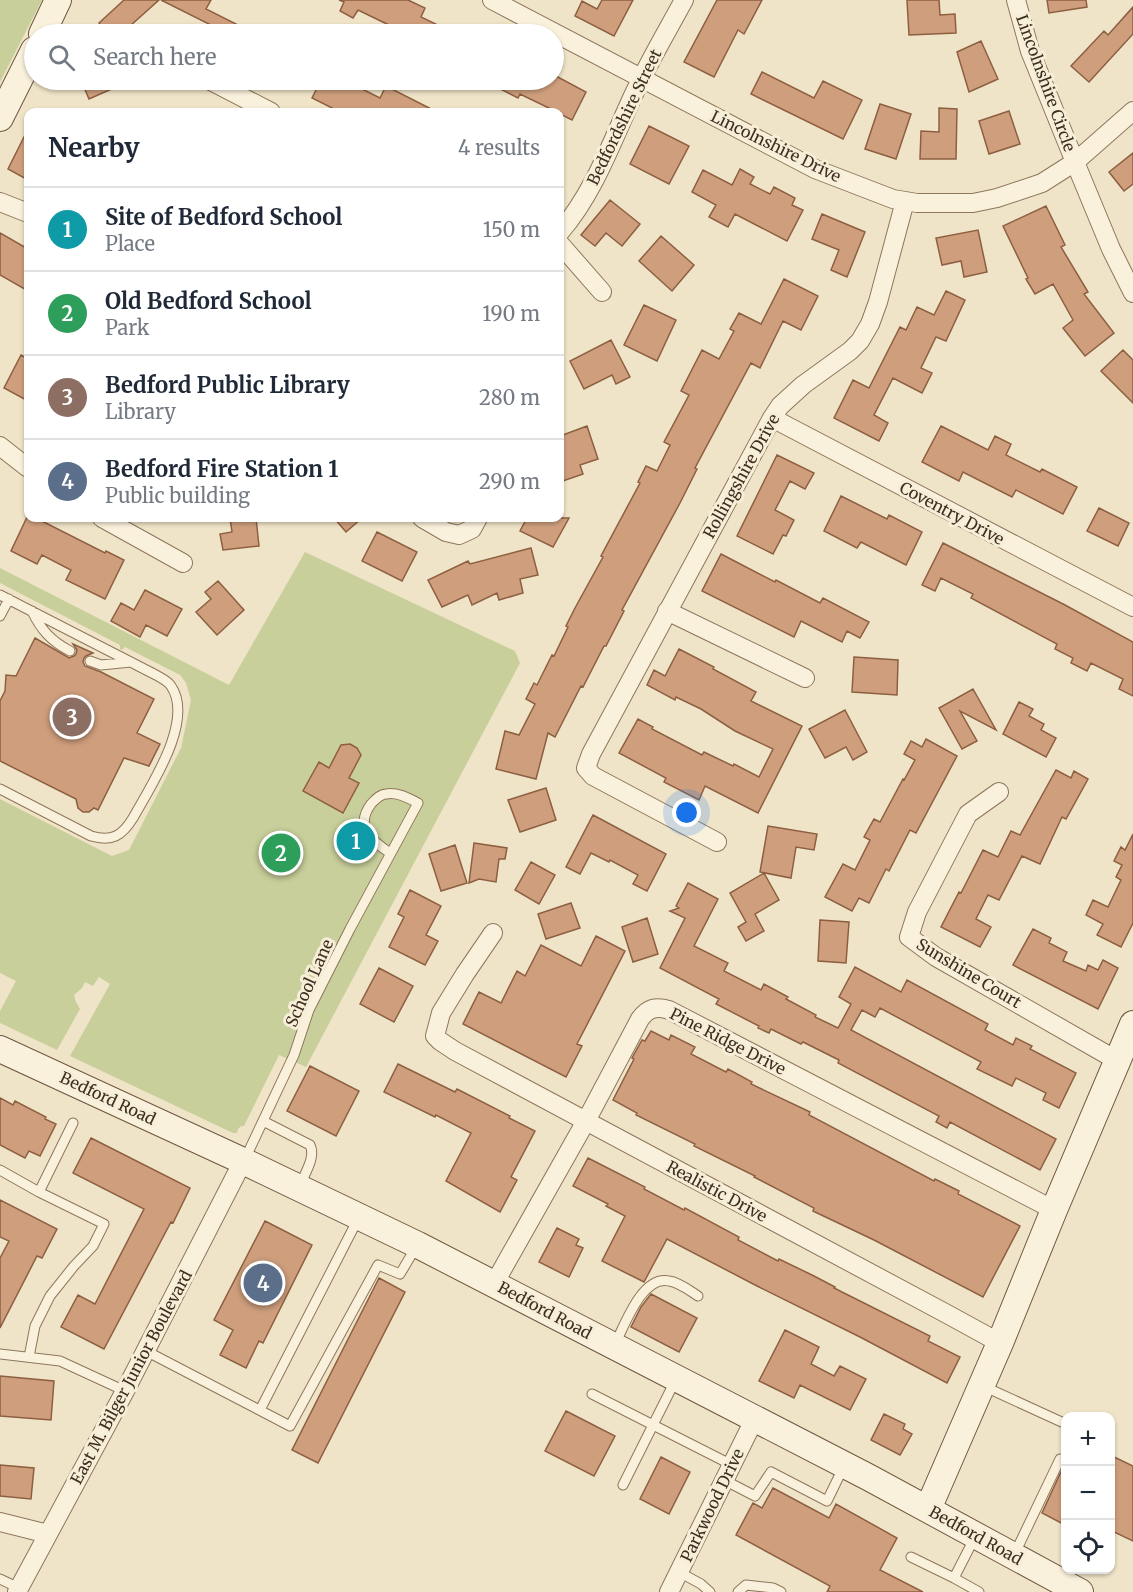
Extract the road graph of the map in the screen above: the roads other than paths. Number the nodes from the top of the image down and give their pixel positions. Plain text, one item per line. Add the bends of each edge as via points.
1 (58, 0) edge
2 (492, 0) edge
3 (684, 0) edge
4 (1016, 0) edge
5 (47, 24) edge
6 (538, 24) edge
7 (564, 38) edge
8 (24, 70) edge
9 (641, 78) junction
10 (229, 90) edge
11 (264, 108) edge
12 (1133, 111) edge
13 (0, 118) edge
14 (1076, 162) junction
15 (905, 201) junction
16 (0, 202) edge
17 (24, 211) edge
18 (564, 227) edge
19 (564, 249) edge
20 (602, 292) dead end
21 (1133, 293) edge
22 (772, 418) junction
23 (0, 446) edge
24 (24, 465) edge
25 (113, 522) edge
26 (429, 522) edge
27 (475, 522) edge
28 (183, 562) dead end
29 (4, 597) edge
30 (1133, 607) edge
31 (32, 611) junction
32 (667, 611) junction
33 (0, 616) edge
34 (70, 651) dead end
35 (90, 661) dead end
36 (131, 662) junction
37 (805, 678) dead end
38 (0, 789) edge
39 (999, 792) dead end
40 (717, 842) dead end
41 (390, 853) junction
42 (493, 933) dead end
43 (1133, 1024) edge
44 (0, 1048) edge
45 (1118, 1060) junction
46 (263, 1121) junction
47 (586, 1122) junction
48 (73, 1123) dead end
49 (243, 1161) junction
50 (0, 1170) edge
51 (299, 1188) junction
52 (39, 1192) junction
53 (1054, 1210) junction
54 (359, 1216) junction
55 (418, 1245) junction
56 (494, 1284) junction
57 (698, 1296) dead end
58 (1000, 1343) junction
59 (614, 1346) junction
60 (146, 1351) junction
61 (0, 1354) edge
62 (29, 1357) junction
63 (676, 1379) junction
64 (981, 1385) junction
65 (125, 1391) junction
66 (592, 1394) dead end
67 (260, 1410) junction
68 (755, 1418) junction
69 (1061, 1422) edge
70 (652, 1426) junction
71 (1060, 1459) dead end
72 (845, 1465) junction
73 (728, 1472) junction
74 (623, 1485) dead end
75 (928, 1509) junction
76 (0, 1522) edge
77 (48, 1534) junction
78 (976, 1535) junction
79 (1014, 1556) junction
80 (911, 1557) dead end
81 (679, 1572) junction
82 (954, 1578) junction
83 (0, 1579) edge
84 (699, 1588) edge
85 (1068, 1589) edge
86 (18, 1590) edge
87 (669, 1592) edge
88 (710, 1592) edge
89 (738, 1592) edge
90 (781, 1592) edge
91 (979, 1592) edge

1 - 5 main road
2 - 6 street, Lincolnshire Drive
3 - 9 street, Bedfordshire Street
4 - 14 street, Lincolnshire Circle via 1030,51
7 - 9 street, Lincolnshire Drive
8 - 13 main road
9 - 15 street, Lincolnshire Drive via 815,169
9 - 18 street, Bedfordshire Street via 592,183
10 - 11 street
12 - 14 street, Lincolnshire Circle
14 - 15 street, Lincolnshire Drive via 1042,183 997,198 973,203
14 - 21 street
15 - 22 street, Rollingshire Drive via 879,302 860,341 803,385
16 - 17 street
19 - 20 street
22 - 30 street, Coventry Drive
22 - 32 street, Rollingshire Drive
23 - 24 street
25 - 28 street
26 - 27 street via 459,535
29 - 31 lane
29 - 33 lane
31 - 34 lane via 47,636
31 - 36 lane
32 - 37 street
32 - 40 street, Rollingshire Drive via 586,768 593,776
35 - 36 lane via 101,665
36 - 38 lane via 170,684 176,697 177,719 173,742 127,829 115,838 92,836
39 - 45 street, Sunshine Court via 968,814 917,912 909,937 936,957
41 - 41 lane, School Lane via 418,803 384,794 367,811 364,828
41 - 46 lane, School Lane via 309,1010 294,1055
42 - 47 street, Realistic Drive via 441,1013 435,1036 455,1051
43 - 45 main road
44 - 49 main road, Bedford Road
45 - 53 main road
46 - 49 lane, School Lane
46 - 51 lane via 313,1150
47 - 53 street, Pine Ridge Drive via 640,1019 651,1008 662,1007
47 - 56 street, Pine Ridge Drive
47 - 58 street, Realistic Drive
48 - 52 lane
49 - 51 main road, Bedford Road
49 - 60 street, East M. Bilger Junior Boulevard
50 - 52 lane
51 - 54 main road, Bedford Road
52 - 62 lane via 104,1224 93,1246 50,1296 35,1326
53 - 58 main road
54 - 55 main road, Bedford Road
54 - 67 lane
55 - 56 main road, Bedford Road
55 - 67 lane via 400,1274 378,1265 290,1426
56 - 59 main road, Bedford Road
57 - 59 lane via 670,1281 659,1281 640,1295
58 - 64 main road
59 - 63 main road, Bedford Road
60 - 65 street, East M. Bilger Junior Boulevard
60 - 67 lane
61 - 62 lane
62 - 65 lane via 60,1361
63 - 68 main road, Bedford Road
63 - 70 lane
64 - 69 lane
64 - 75 main road
65 - 77 street, East M. Bilger Junior Boulevard
66 - 70 lane
68 - 72 main road, Bedford Road
68 - 73 street, Parkwood Drive
70 - 73 lane
70 - 74 lane
71 - 79 lane
72 - 73 lane via 827,1501 771,1472 755,1496
72 - 75 main road, Bedford Road
73 - 81 street, Parkwood Drive
75 - 78 main road, Bedford Road
76 - 77 street
77 - 86 street, East M. Bilger Junior Boulevard
78 - 79 main road, Bedford Road
78 - 82 lane
79 - 85 main road, Bedford Road
80 - 82 lane
81 - 84 lane
81 - 87 street, Parkwood Drive
82 - 91 lane
83 - 86 lane
84 - 88 lane
89 - 90 lane via 746,1585

